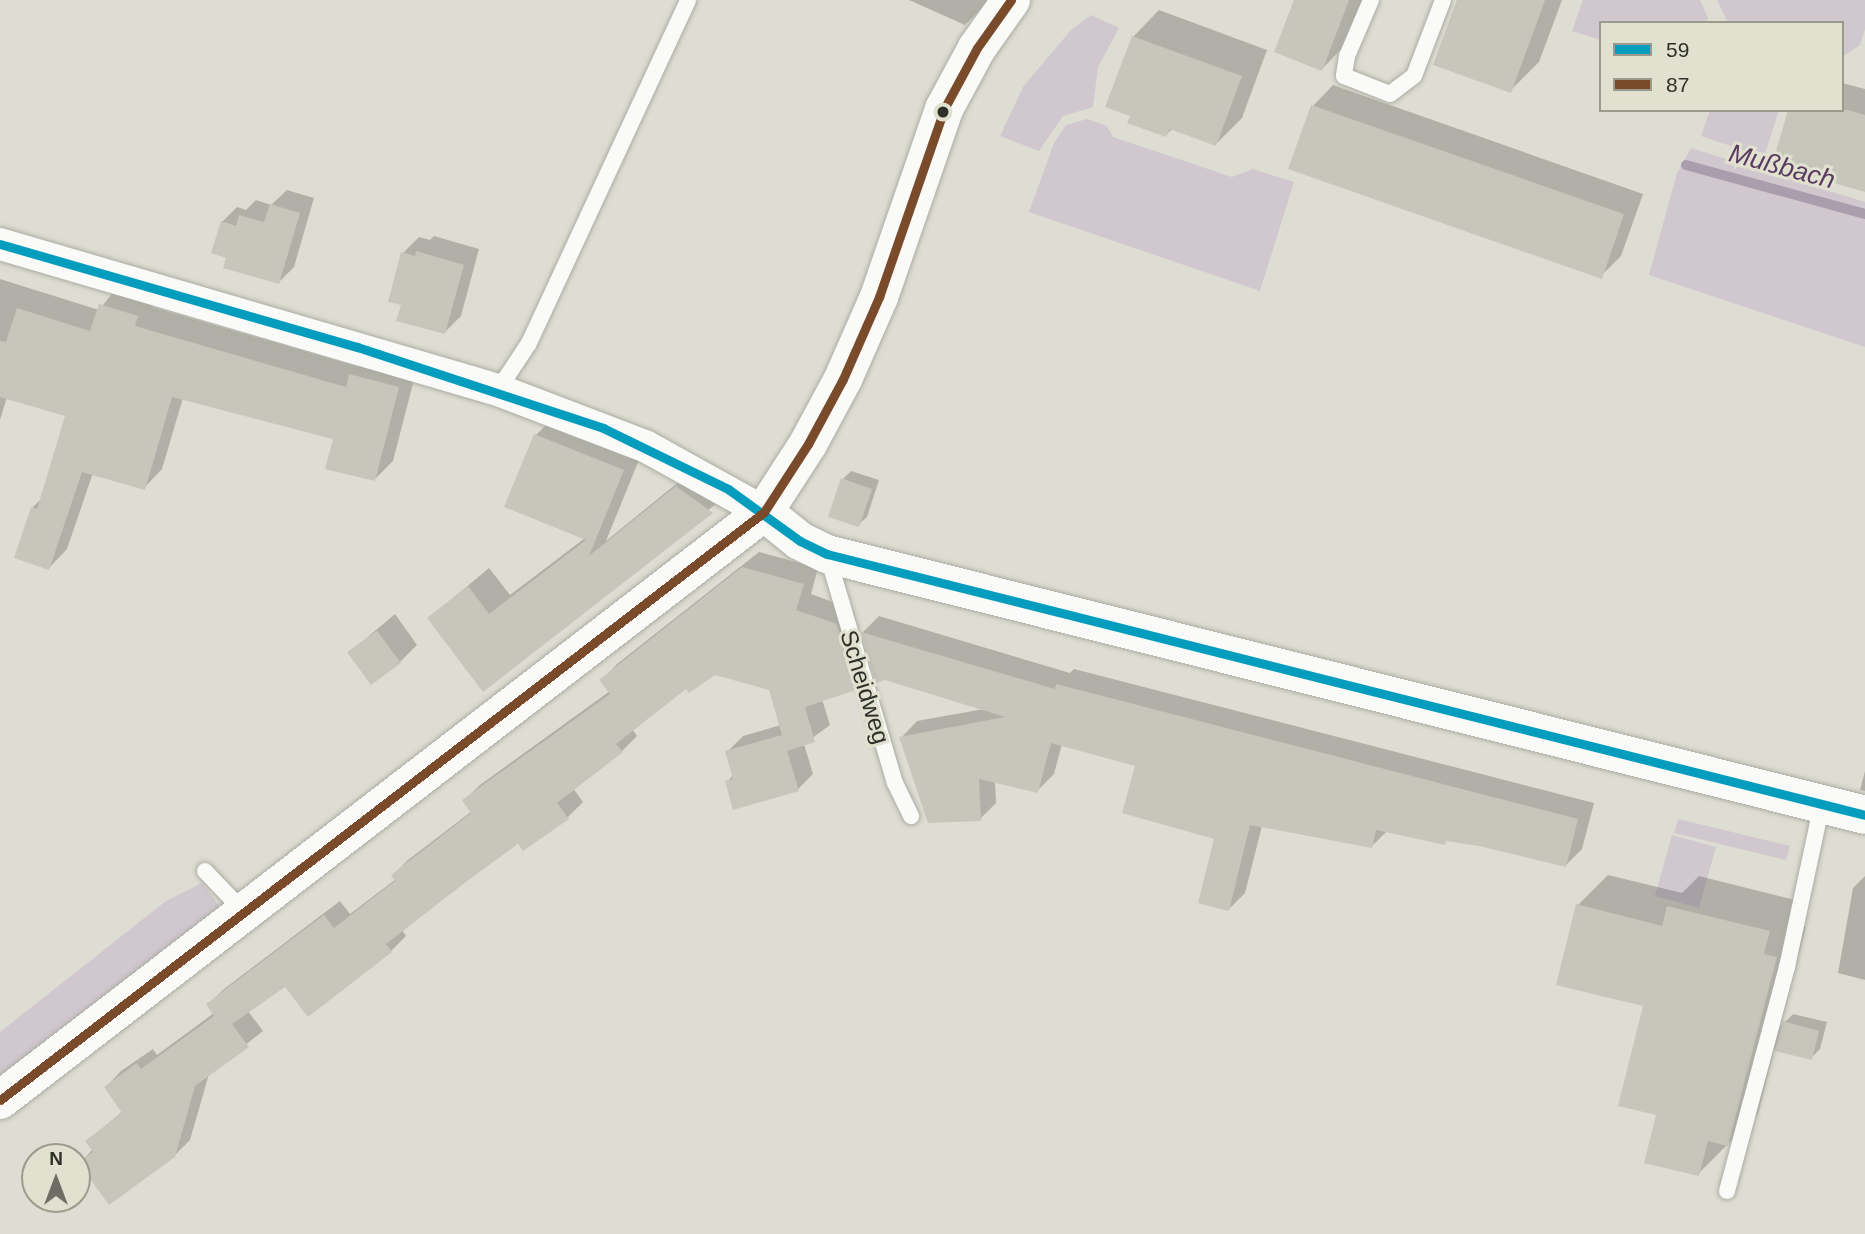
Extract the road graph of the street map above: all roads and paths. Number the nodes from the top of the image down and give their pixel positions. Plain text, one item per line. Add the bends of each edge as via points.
1 (688, 0) edge
2 (1011, 0) edge
3 (1371, 0) edge
4 (1443, 0) edge
5 (0, 244) edge
6 (498, 390) junction
7 (764, 512) junction
8 (827, 554) junction
9 (1822, 804) junction
10 (1865, 815) edge
11 (911, 816) dead end
12 (205, 871) dead end
13 (244, 912) junction
14 (0, 1100) edge
15 (1727, 1191) dead end

1 - 6 lane via 528,343
2 - 7 main road via 977,48 944,109 879,297 849,366 808,444
3 - 4 lane via 1347,56 1344,76 1390,94 1414,76
5 - 6 street
6 - 7 street via 645,446
7 - 8 main road via 800,541
7 - 13 main road
8 - 9 main road
8 - 11 lane, Scheidweg via 894,783
9 - 10 main road
9 - 15 lane via 1784,980
12 - 13 lane
13 - 14 main road

